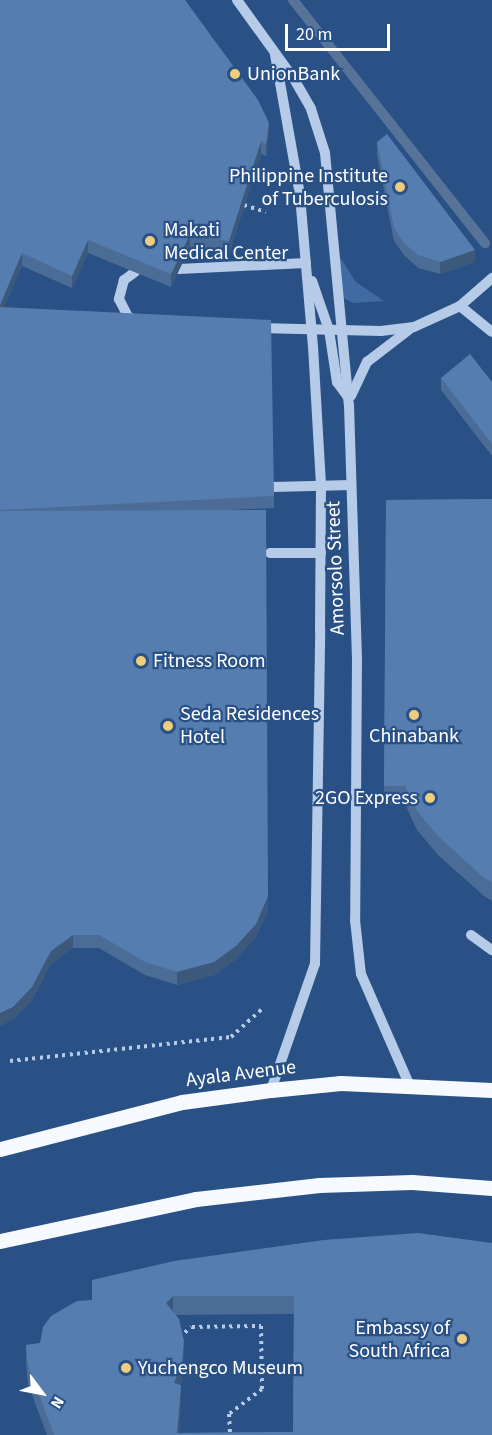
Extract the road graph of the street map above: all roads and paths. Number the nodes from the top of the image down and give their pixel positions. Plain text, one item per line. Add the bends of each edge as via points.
1 (237, 0) edge
2 (275, 54) junction
3 (244, 205) edge
4 (266, 212) dead end
5 (306, 263) junction
6 (179, 269) edge
7 (135, 272) edge
8 (492, 278) edge
9 (460, 306) junction
10 (145, 324) edge
11 (414, 327) junction
12 (244, 328) edge
13 (312, 329) junction
14 (329, 330) junction
15 (342, 331) junction
16 (492, 332) edge
17 (348, 401) junction
18 (321, 484) junction
19 (351, 485) junction
20 (273, 487) edge
21 (270, 553) dead end
22 (321, 553) junction
23 (471, 935) dead end
24 (492, 950) edge
25 (263, 1008) dead end
26 (10, 1060) dead end
27 (409, 1084) junction
28 (271, 1090) junction
29 (492, 1090) edge
30 (0, 1149) edge
31 (492, 1188) edge
32 (0, 1241) edge
33 (178, 1337) edge
34 (230, 1435) edge

1 - 2 street, Amorsolo Street
2 - 5 street, Amorsolo Street via 300,195
2 - 15 street, Amorsolo Street via 311,109 325,153
3 - 4 path
5 - 6 street
5 - 13 street, Amorsolo Street
5 - 14 street
7 - 10 street via 124,280 119,299 128,316
8 - 9 street
9 - 11 street
9 - 16 street
11 - 15 street
11 - 17 street via 367,362
12 - 13 street
13 - 14 street
13 - 18 street, Amorsolo Street
14 - 15 street
14 - 17 street via 337,382
15 - 17 street, Amorsolo Street
17 - 19 street, Amorsolo Street
18 - 19 street
18 - 20 street
18 - 22 street, Amorsolo Street
19 - 27 street, Amorsolo Street via 357,658 355,920 361,974
21 - 22 street
22 - 28 street, Amorsolo Street via 315,963
23 - 24 street
25 - 26 path via 231,1037
27 - 28 main road, Ayala Avenue via 340,1083
27 - 29 main road, Ayala Avenue
28 - 30 main road, Ayala Avenue via 182,1102
31 - 32 main road via 412,1182 263,1191 196,1199
33 - 34 path via 192,1327 261,1326 262,1389 229,1414

